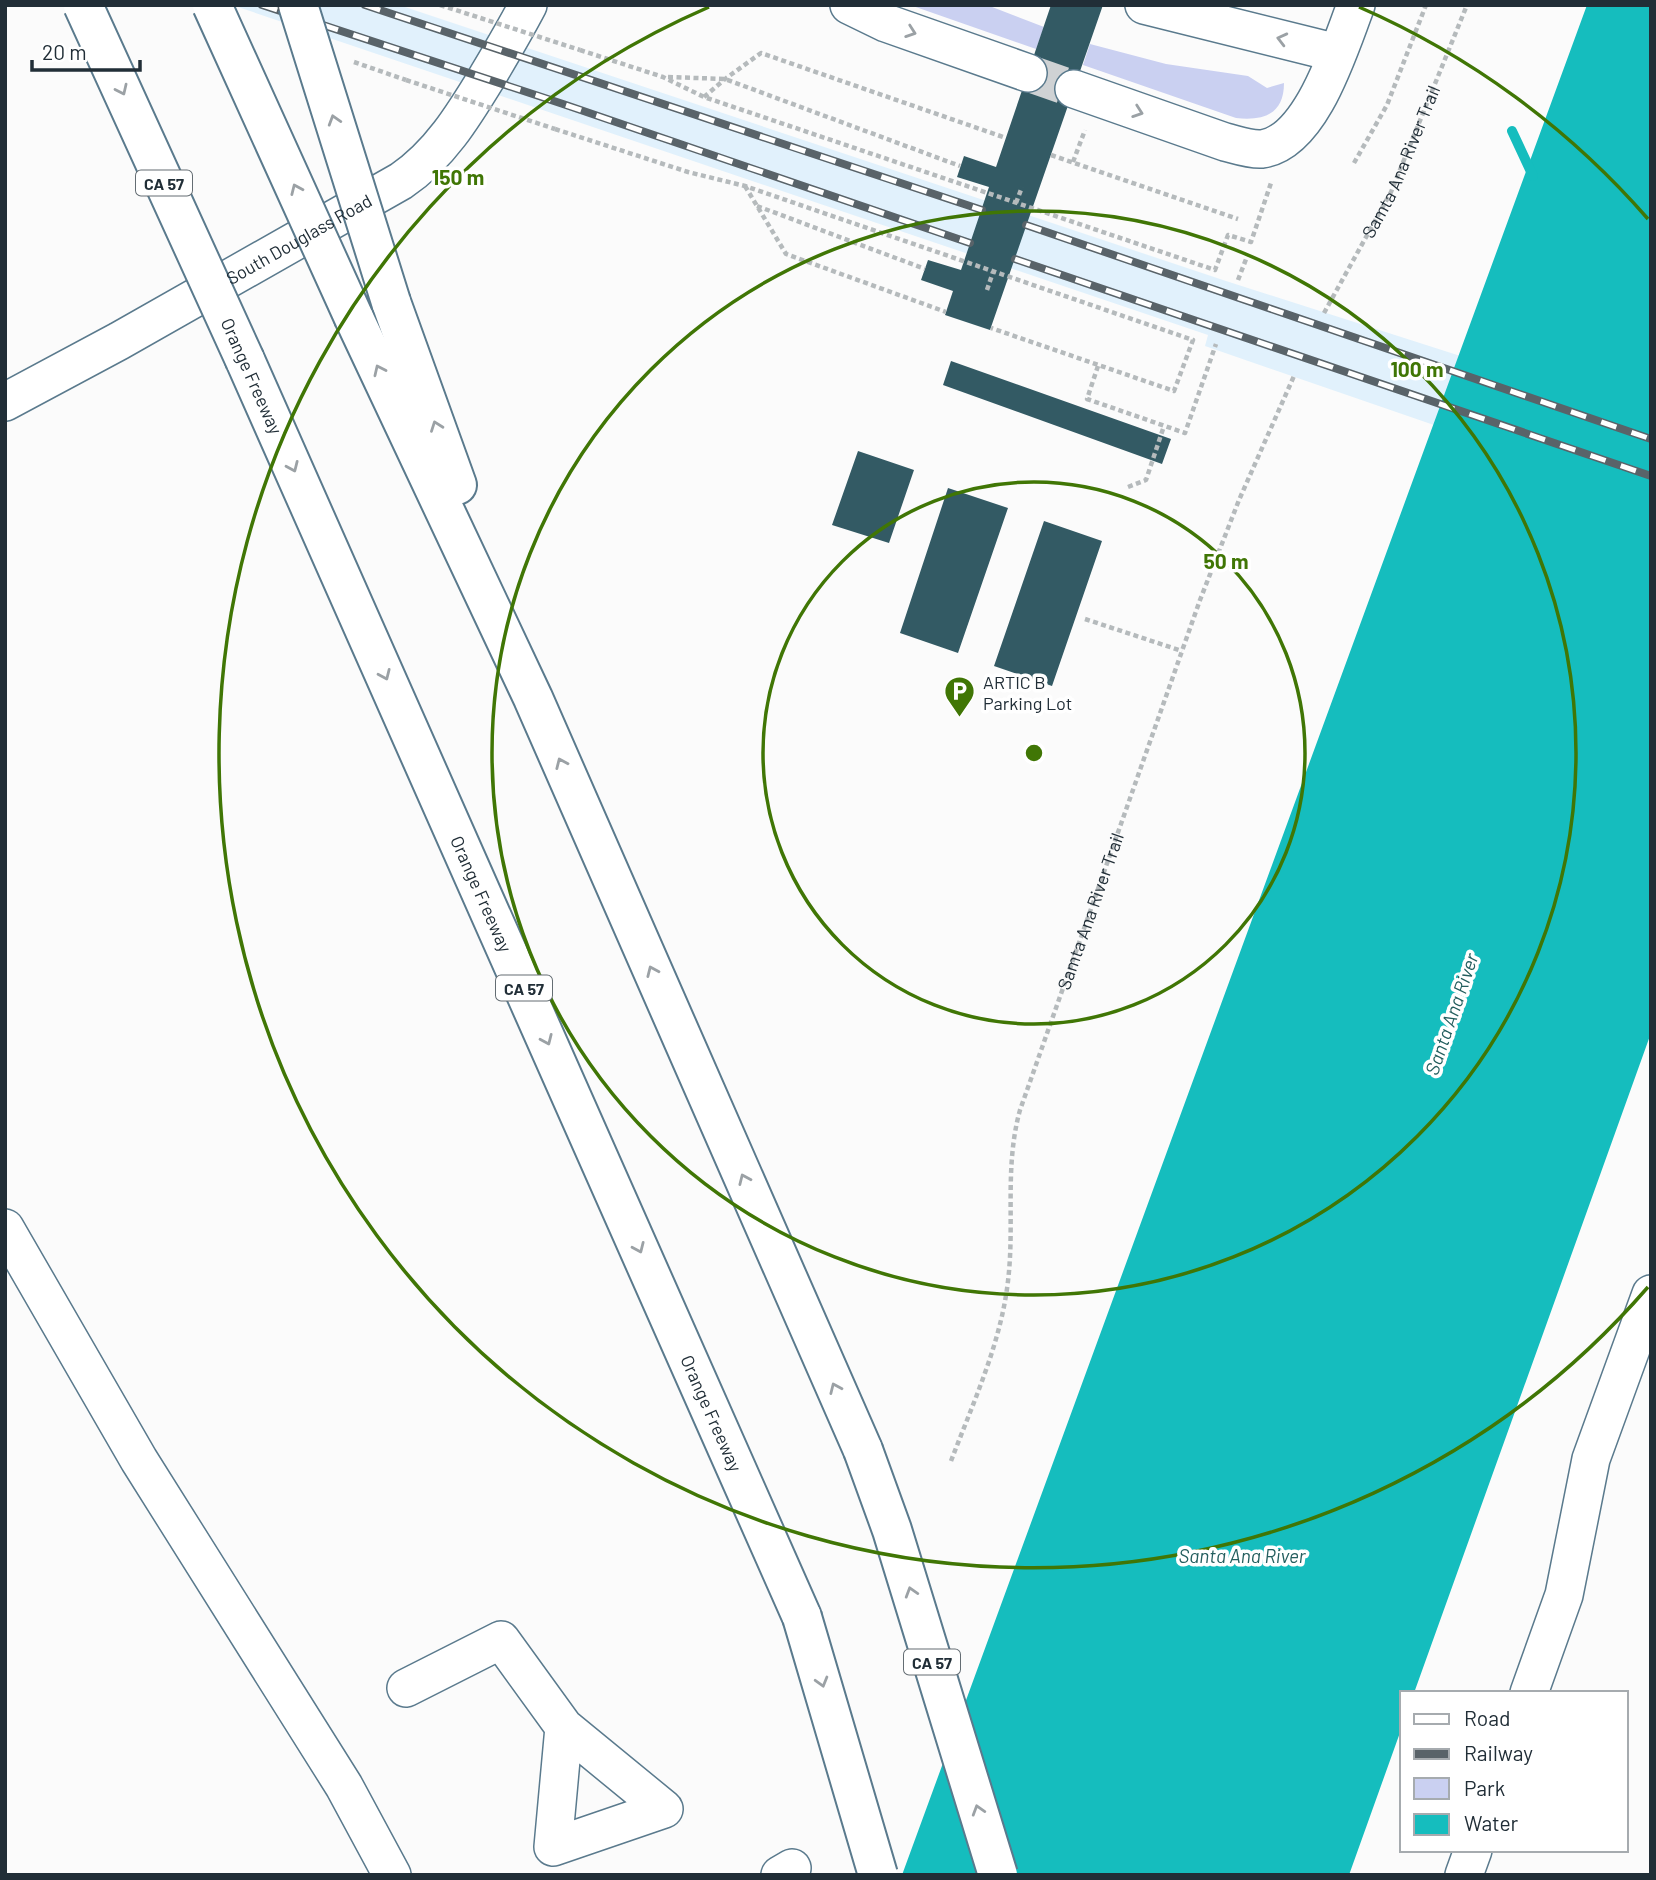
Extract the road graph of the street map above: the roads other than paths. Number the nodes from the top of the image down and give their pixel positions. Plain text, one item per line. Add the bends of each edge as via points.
1 (83, 5) edge
2 (212, 5) edge
3 (298, 5) edge
4 (528, 5) edge
5 (849, 5) edge
6 (1144, 5) edge
7 (1356, 5) edge
8 (1337, 53) junction
9 (1028, 73) tunnel mouth
10 (1074, 89) tunnel mouth
11 (5, 402) edge
12 (533, 698) junction
13 (5, 1228) edge
14 (1651, 1294) edge
15 (405, 1688) dead end
16 (1530, 1691) edge
17 (564, 1727) dead end
18 (1472, 1852) edge
19 (392, 1875) edge
20 (878, 1875) edge
21 (998, 1875) edge
22 (1464, 1875) edge

1 -> 20 highway, Orange Freeway / CA 57, bridge via 802,1617
12 -> 2 highway, CA 57, bridge
12 -> 3 highway, bridge via 391,302
4 - 11 street, South Douglass Road via 466,111 417,171
5 -> 9 street via 886,23
8 -> 6 street
7 - 8 street
10 -> 8 street via 1225,142 1261,149 1278,144 1297,130
21 -> 12 highway, CA 57, bridge via 863,1450
13 - 19 street via 139,1460 344,1786
14 - 16 street via 1591,1459 1564,1595
15 - 17 street via 502,1640
18 - 22 street

